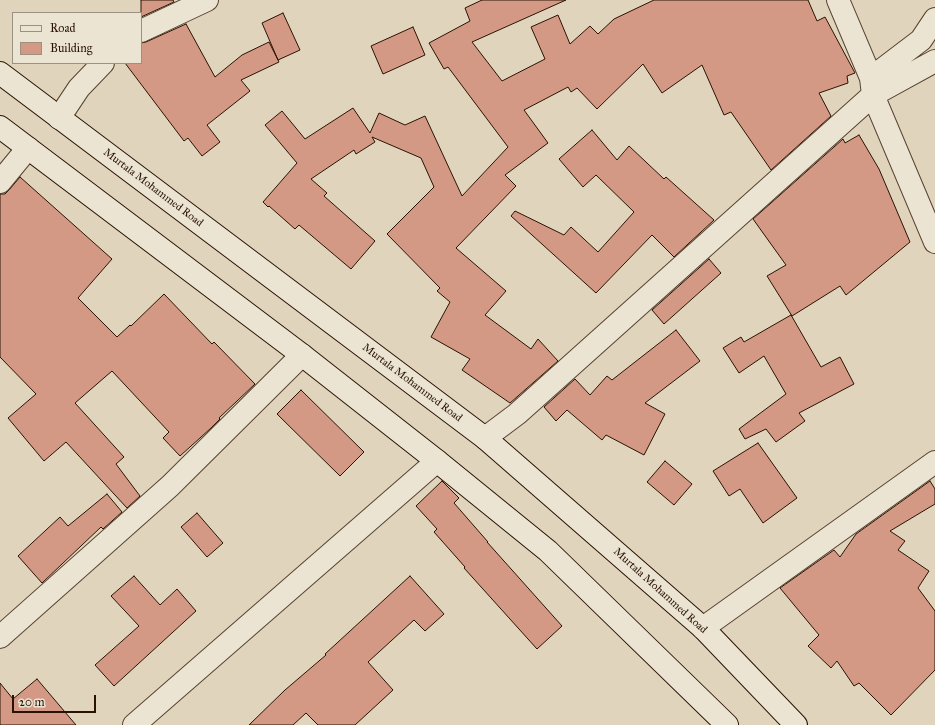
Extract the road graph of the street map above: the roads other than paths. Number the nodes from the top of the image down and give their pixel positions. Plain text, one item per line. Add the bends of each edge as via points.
1 (207, 0) edge
2 (838, 0) edge
3 (935, 19) edge
4 (142, 31) edge
5 (935, 61) edge
6 (102, 64) edge
7 (0, 73) edge
8 (872, 86) junction
9 (59, 118) junction
10 (0, 127) edge
11 (28, 148) junction
12 (0, 182) edge
13 (935, 242) edge
14 (302, 355) junction
15 (486, 438) junction
16 (437, 461) junction
17 (935, 462) edge
18 (703, 628) junction
19 (0, 637) edge
20 (134, 725) edge
21 (727, 725) edge
22 (796, 725) edge

1 - 4 street
2 - 8 street
3 - 8 street via 921,40
5 - 8 street
6 - 9 street via 79,88
7 - 9 street, Murtala Mohammed Road
8 - 13 street
8 - 15 street via 517,414
9 - 15 street, Murtala Mohammed Road
10 - 11 street
11 - 12 street
11 - 14 street
14 - 16 street
14 - 19 street via 170,486
15 - 18 street, Murtala Mohammed Road
16 - 20 street
16 - 21 street via 548,551
17 - 18 street
18 - 22 street, Murtala Mohammed Road

